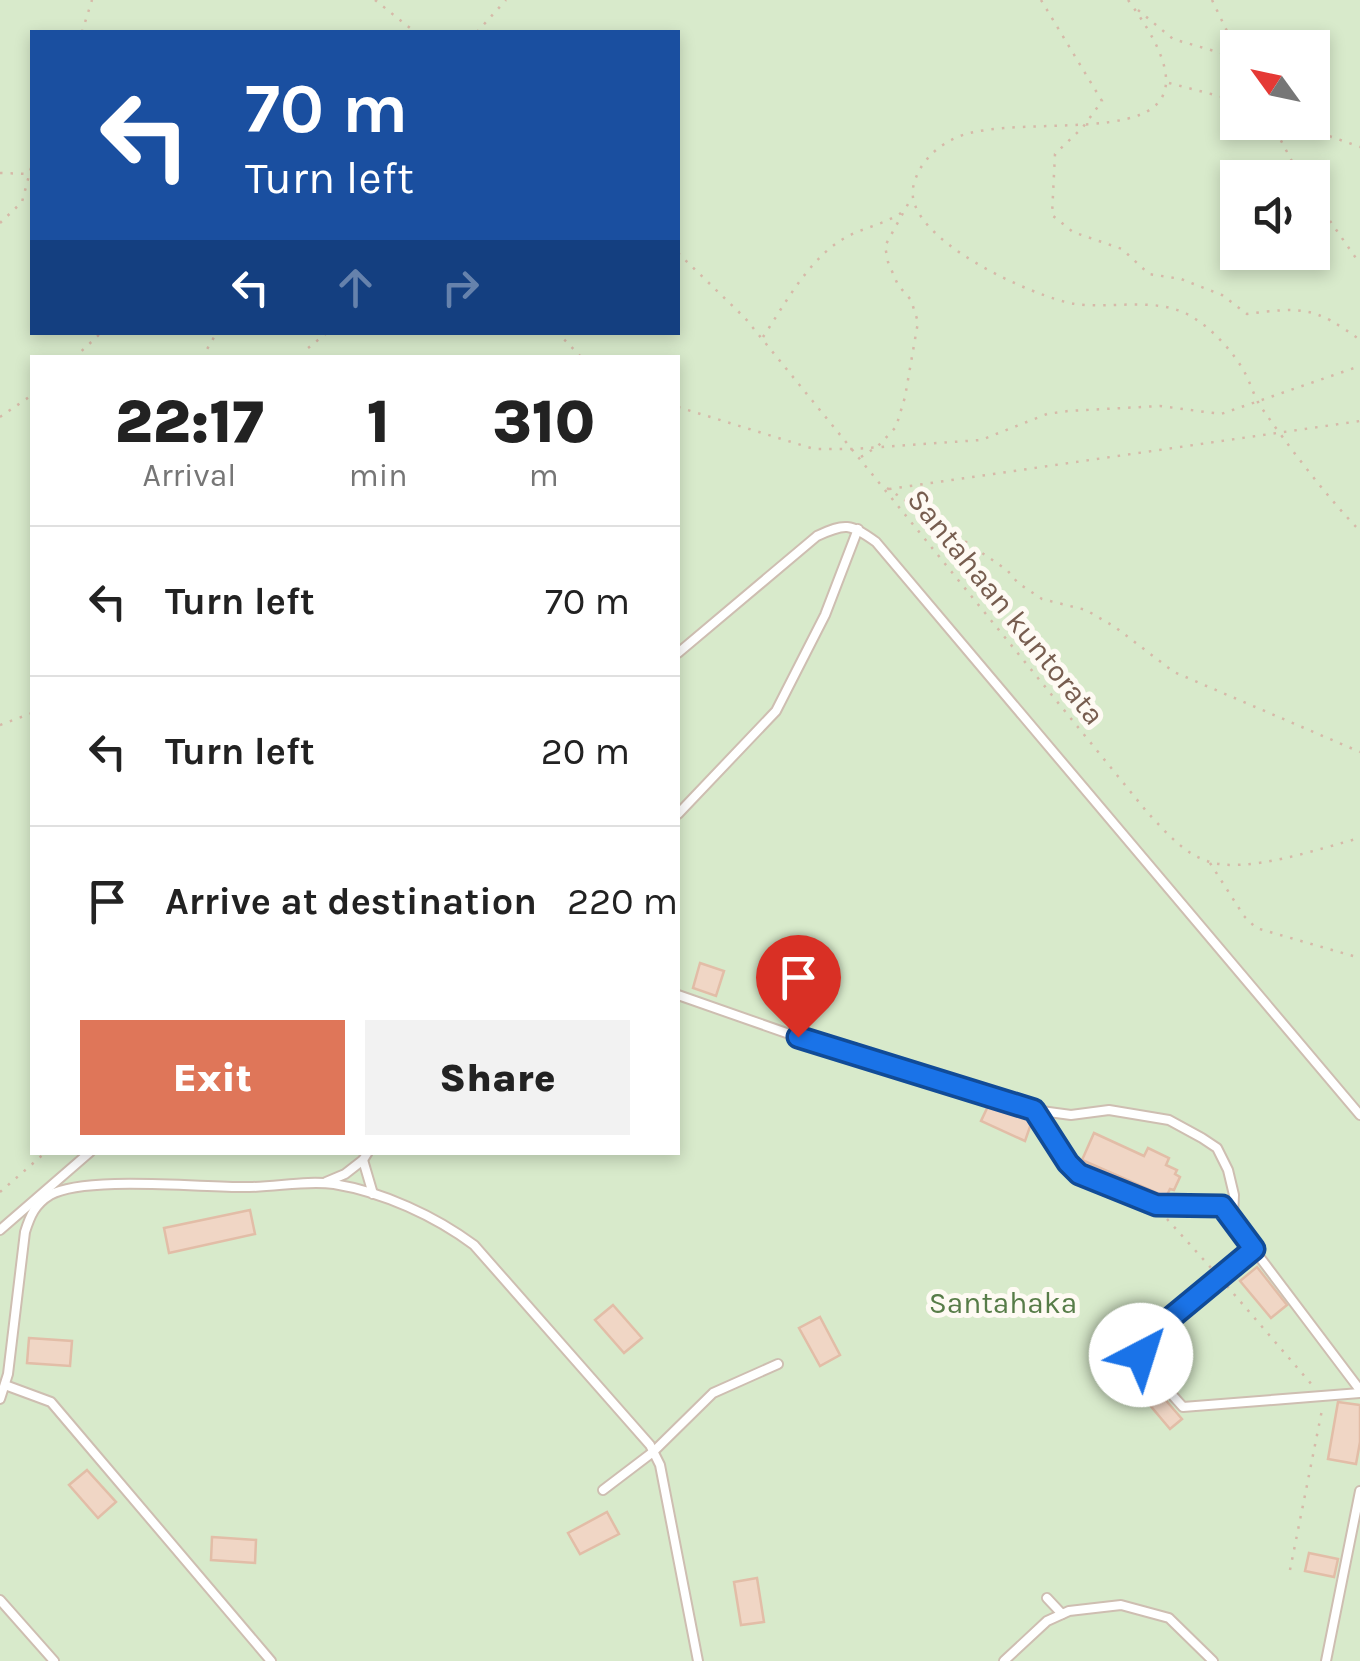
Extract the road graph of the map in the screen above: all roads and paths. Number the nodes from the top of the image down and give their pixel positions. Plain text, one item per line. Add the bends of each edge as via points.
1 (92, 0) edge
2 (375, 0) edge
3 (506, 0) edge
4 (1042, 0) edge
5 (1128, 0) edge
6 (1212, 0) edge
7 (1133, 6) junction
8 (83, 30) edge
9 (412, 30) edge
10 (478, 30) edge
11 (1226, 30) edge
12 (1220, 51) edge
13 (1168, 82) junction
14 (1220, 95) edge
15 (1083, 126) junction
16 (1330, 136) edge
17 (1360, 147) edge
18 (0, 173) edge
19 (30, 173) edge
20 (912, 197) junction
21 (908, 204) junction
22 (1330, 221) edge
23 (0, 223) edge
24 (680, 255) edge
25 (1360, 264) edge
26 (99, 335) edge
27 (324, 335) edge
28 (560, 335) edge
29 (762, 338) junction
30 (1360, 340) edge
31 (77, 355) edge
32 (306, 355) edge
33 (579, 355) edge
34 (1360, 366) edge
35 (30, 396) edge
36 (1257, 402) junction
37 (680, 408) edge
38 (0, 417) edge
39 (1360, 421) edge
40 (1280, 433) junction
41 (878, 446) junction
42 (852, 449) junction
43 (860, 458) junction
44 (881, 484) junction
45 (887, 489) junction
46 (858, 529) junction
47 (1360, 531) edge
48 (680, 651) edge
49 (30, 714) edge
50 (0, 726) edge
51 (1360, 752) edge
52 (680, 812) edge
53 (1360, 838) edge
54 (1210, 863) junction
55 (1360, 958) edge
56 (680, 996) edge
57 (1034, 1110) junction
58 (1360, 1115) edge
59 (42, 1155) edge
60 (87, 1155) edge
61 (366, 1156) edge
62 (0, 1183) edge
63 (8, 1184) junction
64 (322, 1184) junction
65 (0, 1192) edge
66 (372, 1194) junction
67 (1160, 1206) junction
68 (1233, 1217) junction
69 (0, 1230) edge
70 (1254, 1249) junction
71 (1220, 1277) junction
72 (778, 1364) dead end
73 (4, 1385) junction
74 (1360, 1392) edge
75 (1322, 1396) junction
76 (0, 1399) edge
77 (654, 1452) junction
78 (603, 1490) dead end
79 (1360, 1491) edge
80 (1290, 1570) dead end
81 (1047, 1598) dead end
82 (0, 1600) edge
83 (1062, 1614) junction
84 (54, 1661) edge
85 (271, 1661) edge
86 (698, 1661) edge
87 (1004, 1661) edge
88 (1213, 1661) edge
89 (1326, 1661) edge

1 - 8 path
2 - 9 path
3 - 10 path
4 - 15 path via 1102,102
5 - 7 path
6 - 11 path
7 - 12 path via 1173,39
7 - 13 path
13 - 14 path
13 - 15 path via 1164,100 1154,108
15 - 20 path via 958,136 924,164
15 - 30 path via 1056,154 1052,188 1052,215 1073,232 1122,249 1149,274 1222,295 1248,314 1298,308
16 - 17 path
18 - 19 path
19 - 23 path via 22,202
20 - 21 path
20 - 36 path via 940,239 1022,285 1075,304 1164,306 1187,314 1223,343
21 - 29 path via 889,221 832,246
21 - 41 path via 884,246 918,322 896,428
22 - 25 path
24 - 29 path, Santahaan kuntorata
26 - 31 path
27 - 32 path
28 - 33 path
29 - 42 path, Santahaan kuntorata
34 - 36 path
35 - 38 path
36 - 40 path
36 - 41 path via 1221,414 1160,406 1068,411 981,440
37 - 42 path via 814,448
39 - 40 path
40 - 45 path
40 - 47 path
41 - 42 path
41 - 43 path
42 - 43 path, Santahaan kuntorata
43 - 44 path, Santahaan kuntorata
44 - 45 path
44 - 54 path, Santahaan kuntorata via 1147,812
45 - 51 path via 1030,591 1086,610 1174,672
46 - 48 lane via 841,525 817,536
46 - 52 lane via 826,614 776,710
46 - 58 lane via 876,542
49 - 50 path
53 - 54 path via 1274,859
54 - 55 path via 1256,928
56 - 57 lane
57 - 67 lane via 1079,1174
57 - 68 lane via 1109,1110 1169,1120 1217,1148 1234,1194
59 - 63 path
60 - 69 lane
61 - 64 lane
61 - 66 lane
62 - 63 path
63 - 65 path
64 - 66 lane
64 - 73 lane via 76,1186 50,1196 31,1211 25,1232
66 - 77 lane via 450,1226 474,1246
67 - 68 lane via 1222,1206
67 - 71 path
68 - 70 lane
70 - 71 lane
70 - 74 lane
71 - 75 path
71 - 75 lane via 1161,1326 1141,1355 1149,1369 1183,1408
72 - 77 lane via 713,1394
73 - 76 lane
73 - 85 lane via 51,1402
74 - 75 lane
75 - 80 path
77 - 78 lane
77 - 86 lane
79 - 89 lane
81 - 83 lane
82 - 84 lane
83 - 87 lane
83 - 88 lane via 1093,1606 1144,1609 1169,1618

